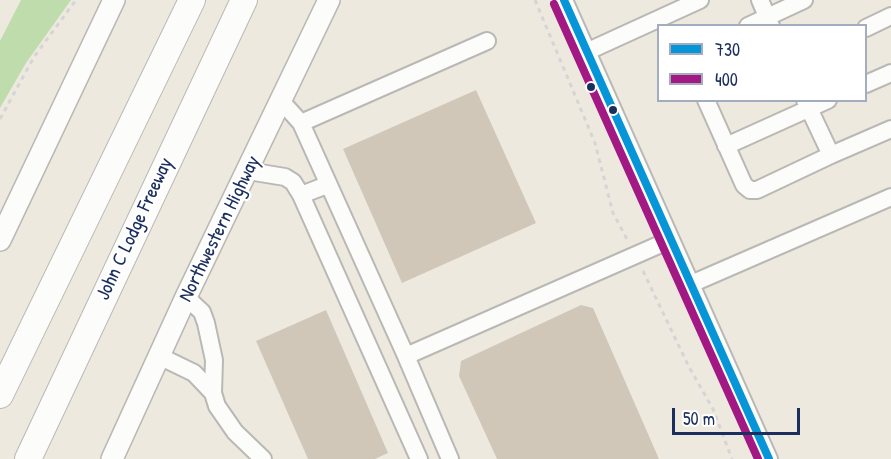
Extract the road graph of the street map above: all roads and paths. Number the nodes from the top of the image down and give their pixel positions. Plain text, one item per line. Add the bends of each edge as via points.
1 (76, 0) edge
2 (114, 0) edge
3 (192, 0) edge
4 (244, 0) edge
5 (329, 0) edge
6 (536, 0) edge
7 (564, 0) edge
8 (700, 0) edge
9 (760, 0) edge
10 (804, 0) edge
11 (891, 16) edge
12 (769, 21) edge
13 (867, 28) edge
14 (487, 41) dead end
15 (586, 52) junction
16 (891, 73) edge
17 (867, 84) edge
18 (282, 102) junction
19 (707, 102) edge
20 (807, 105) edge
21 (0, 119) edge
22 (301, 123) junction
23 (891, 129) edge
24 (726, 146) junction
25 (831, 155) junction
26 (248, 171) junction
27 (327, 185) junction
28 (301, 195) junction
29 (891, 197) edge
30 (626, 236) dead end
31 (0, 240) edge
32 (670, 240) junction
33 (645, 275) dead end
34 (691, 284) junction
35 (186, 297) junction
36 (159, 356) junction
37 (405, 356) junction
38 (213, 393) junction
39 (0, 394) edge
40 (28, 459) edge
41 (113, 459) edge
42 (263, 459) edge
43 (419, 459) edge
44 (450, 459) edge
45 (732, 459) edge
46 (769, 459) edge

1 - 21 path via 34,57
2 - 31 main road
3 - 39 highway
4 - 40 highway, John C Lodge Freeway
5 - 18 main road, Northwestern Highway
6 - 30 path via 595,143 613,213
7 - 15 street
8 - 15 street
9 - 12 street
10 - 12 street
11 - 13 street
14 - 22 street
15 - 32 street
16 - 17 street
18 - 22 street
18 - 26 main road, Northwestern Highway
19 - 24 street
20 - 24 street
20 - 25 street
22 - 27 street
23 - 25 street
24 - 25 street via 750,190
26 - 28 street via 285,177
26 - 35 main road, Northwestern Highway
27 - 28 street
27 - 37 street
28 - 43 street
29 - 34 street
32 - 34 street
32 - 37 street
33 - 45 path via 713,409
34 - 46 street
35 - 36 main road, Northwestern Highway
35 - 38 street via 202,312 206,323 213,360
36 - 38 street via 194,373
36 - 41 main road, Northwestern Highway
37 - 44 street
38 - 42 street via 223,418

